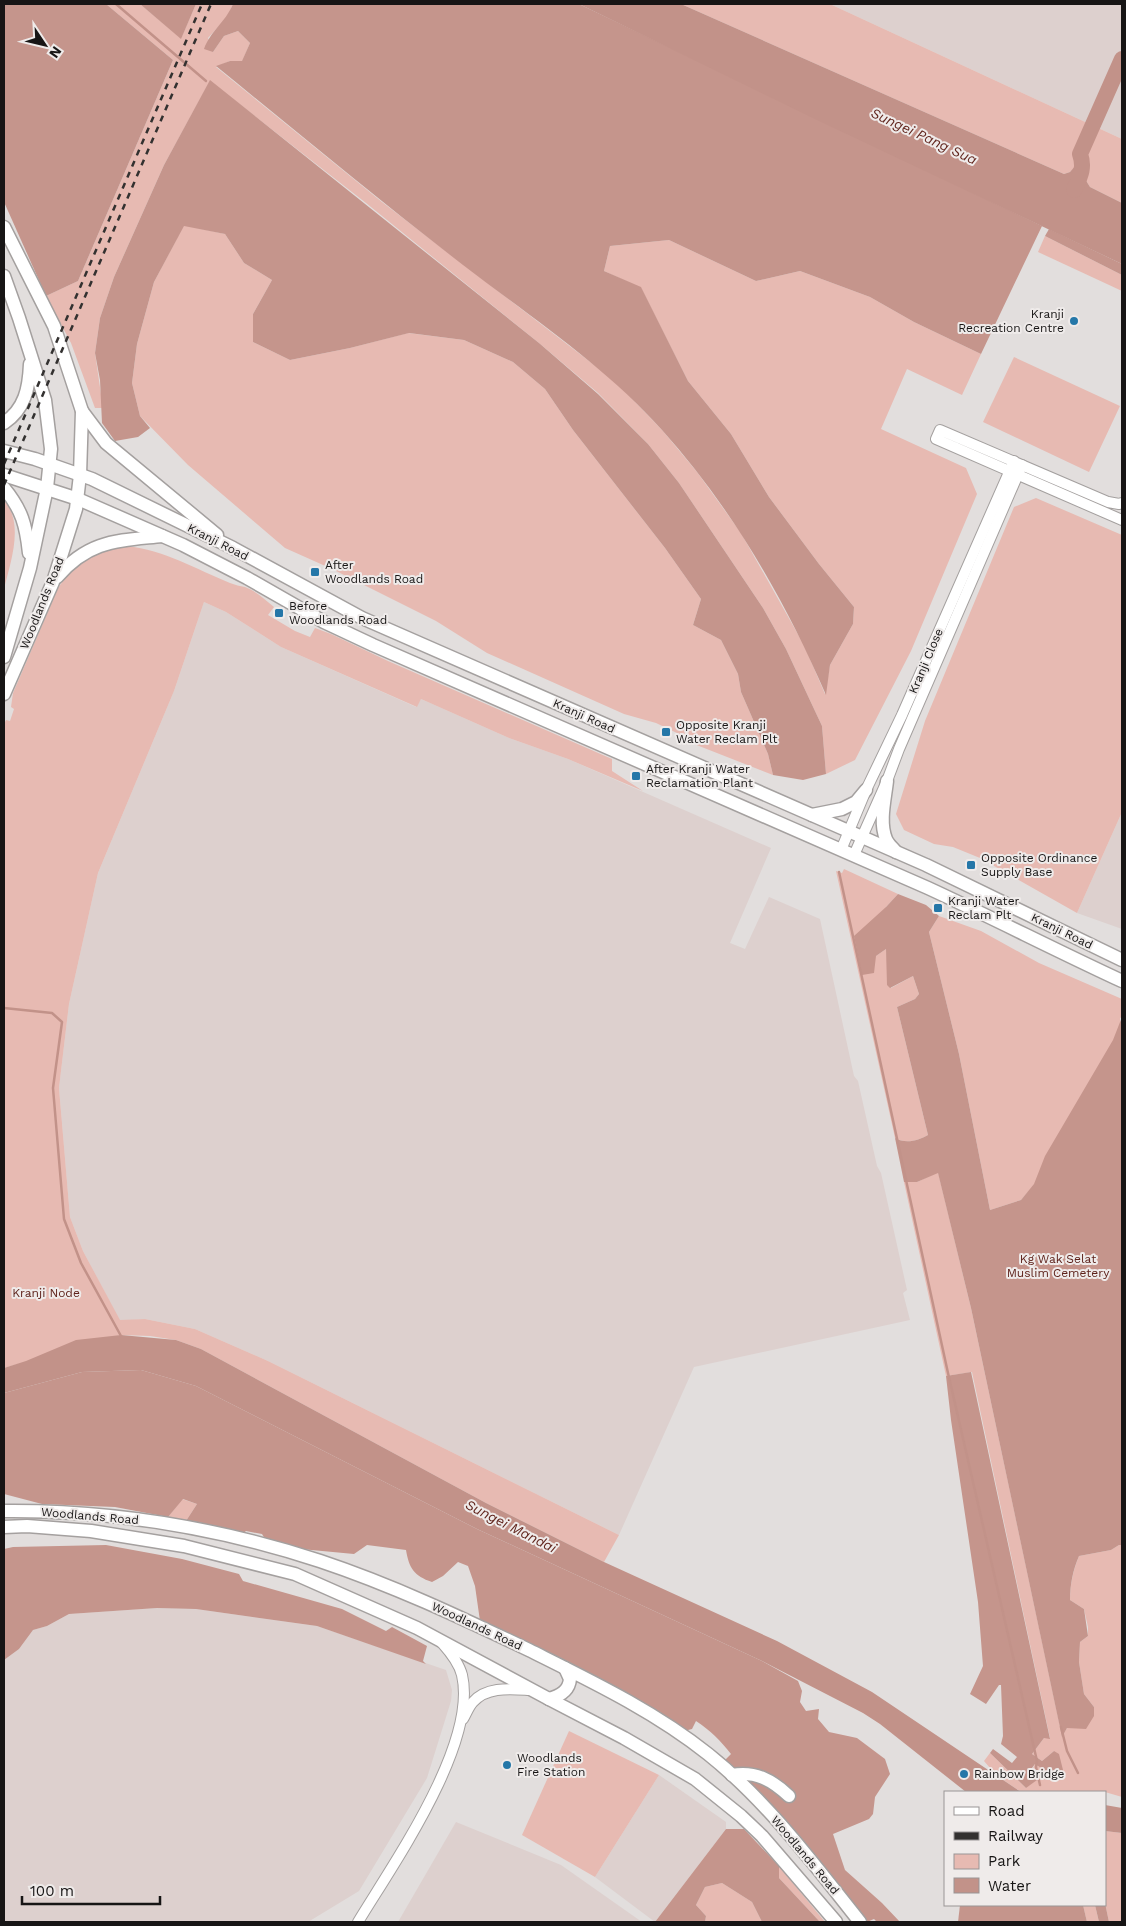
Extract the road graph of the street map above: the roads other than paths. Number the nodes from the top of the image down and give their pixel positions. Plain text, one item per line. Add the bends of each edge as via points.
1 (4, 227) edge
2 (4, 276) edge
3 (31, 357) junction
4 (82, 411) junction
5 (4, 423) edge
6 (4, 451) edge
7 (49, 464) junction
8 (1016, 468) junction
9 (4, 475) edge
10 (80, 475) junction
11 (4, 488) edge
12 (47, 488) junction
13 (78, 499) junction
14 (1122, 503) edge
15 (1122, 520) edge
16 (162, 536) junction
17 (233, 548) junction
18 (30, 568) junction
19 (53, 582) junction
20 (4, 657) edge
21 (4, 694) edge
22 (887, 781) junction
23 (866, 790) junction
24 (812, 815) junction
25 (849, 832) junction
26 (862, 837) junction
27 (841, 850) junction
28 (896, 852) junction
29 (854, 855) junction
30 (1050, 925) junction
31 (1046, 946) junction
32 (1122, 960) edge
33 (1122, 981) edge
34 (4, 1501) edge
35 (4, 1511) edge
36 (30, 1511) junction
37 (27, 1526) junction
38 (4, 1527) edge
39 (4, 1534) edge
40 (440, 1641) junction
41 (565, 1668) junction
42 (532, 1690) junction
43 (549, 1700) junction
44 (460, 1725) junction
45 (732, 1775) junction
46 (790, 1796) dead end
47 (358, 1922) edge
48 (836, 1922) edge
49 (860, 1922) edge

1 - 4 main road, Woodlands Road via 54,326
2 - 3 main road, Woodlands Road
3 - 5 main road via 26,394 16,413
3 - 7 main road, Woodlands Road via 45,400 51,449
4 - 10 main road, Woodlands Road
4 - 17 main road via 106,443
6 - 7 main road, Kranji Road
7 - 10 main road, Kranji Road
7 - 12 main road, Woodlands Road
8 - 8 street via 936,439 940,430
8 - 14 street via 1108,502
8 - 15 street
8 - 22 street, Kranji Close
8 - 23 street, Kranji Close
9 - 12 main road, Kranji Road
10 - 13 main road, Woodlands Road
10 - 17 main road, Kranji Road
11 - 18 main road via 16,502 25,522
12 - 13 main road, Kranji Road
12 - 18 main road, Woodlands Road
13 - 16 main road, Kranji Road
13 - 19 main road, Woodlands Road
16 - 19 main road via 113,542 91,549 68,564
16 - 27 main road, Kranji Road via 365,641
17 - 24 main road, Kranji Road via 381,627
18 - 20 main road, Woodlands Road
19 - 21 main road, Woodlands Road
22 - 26 street, Kranji Close
22 - 28 main road via 883,828 886,840
23 - 24 main road via 856,802 842,809
23 - 25 street, Kranji Close
24 - 25 main road, Kranji Road
25 - 26 main road, Kranji Road
25 - 27 street, Kranji Close
26 - 28 main road, Kranji Road
26 - 29 street, Kranji Close
27 - 29 main road, Kranji Road
28 - 30 main road, Kranji Road
29 - 31 main road, Kranji Road via 972,908
30 - 31 main road
30 - 32 main road, Kranji Road
31 - 33 main road, Kranji Road
34 - 36 main road
35 - 36 main road, Woodlands Road
36 - 41 main road, Woodlands Road via 113,1517 190,1528 320,1561 427,1602
37 - 38 main road, Woodlands Road
37 - 39 main road
37 - 40 main road, Woodlands Road via 91,1531 184,1546 295,1574
40 - 42 main road, Woodlands Road
40 - 44 street via 462,1674 464,1699
41 - 43 main road via 570,1679 567,1689
41 - 45 main road, Woodlands Road via 641,1708 707,1753
42 - 43 main road, Woodlands Road
42 - 44 street via 488,1692 472,1702
43 - 48 main road, Woodlands Road via 668,1762 718,1797 762,1836
44 - 47 street via 434,1796
45 - 46 main road via 762,1776
45 - 49 main road, Woodlands Road via 791,1837

